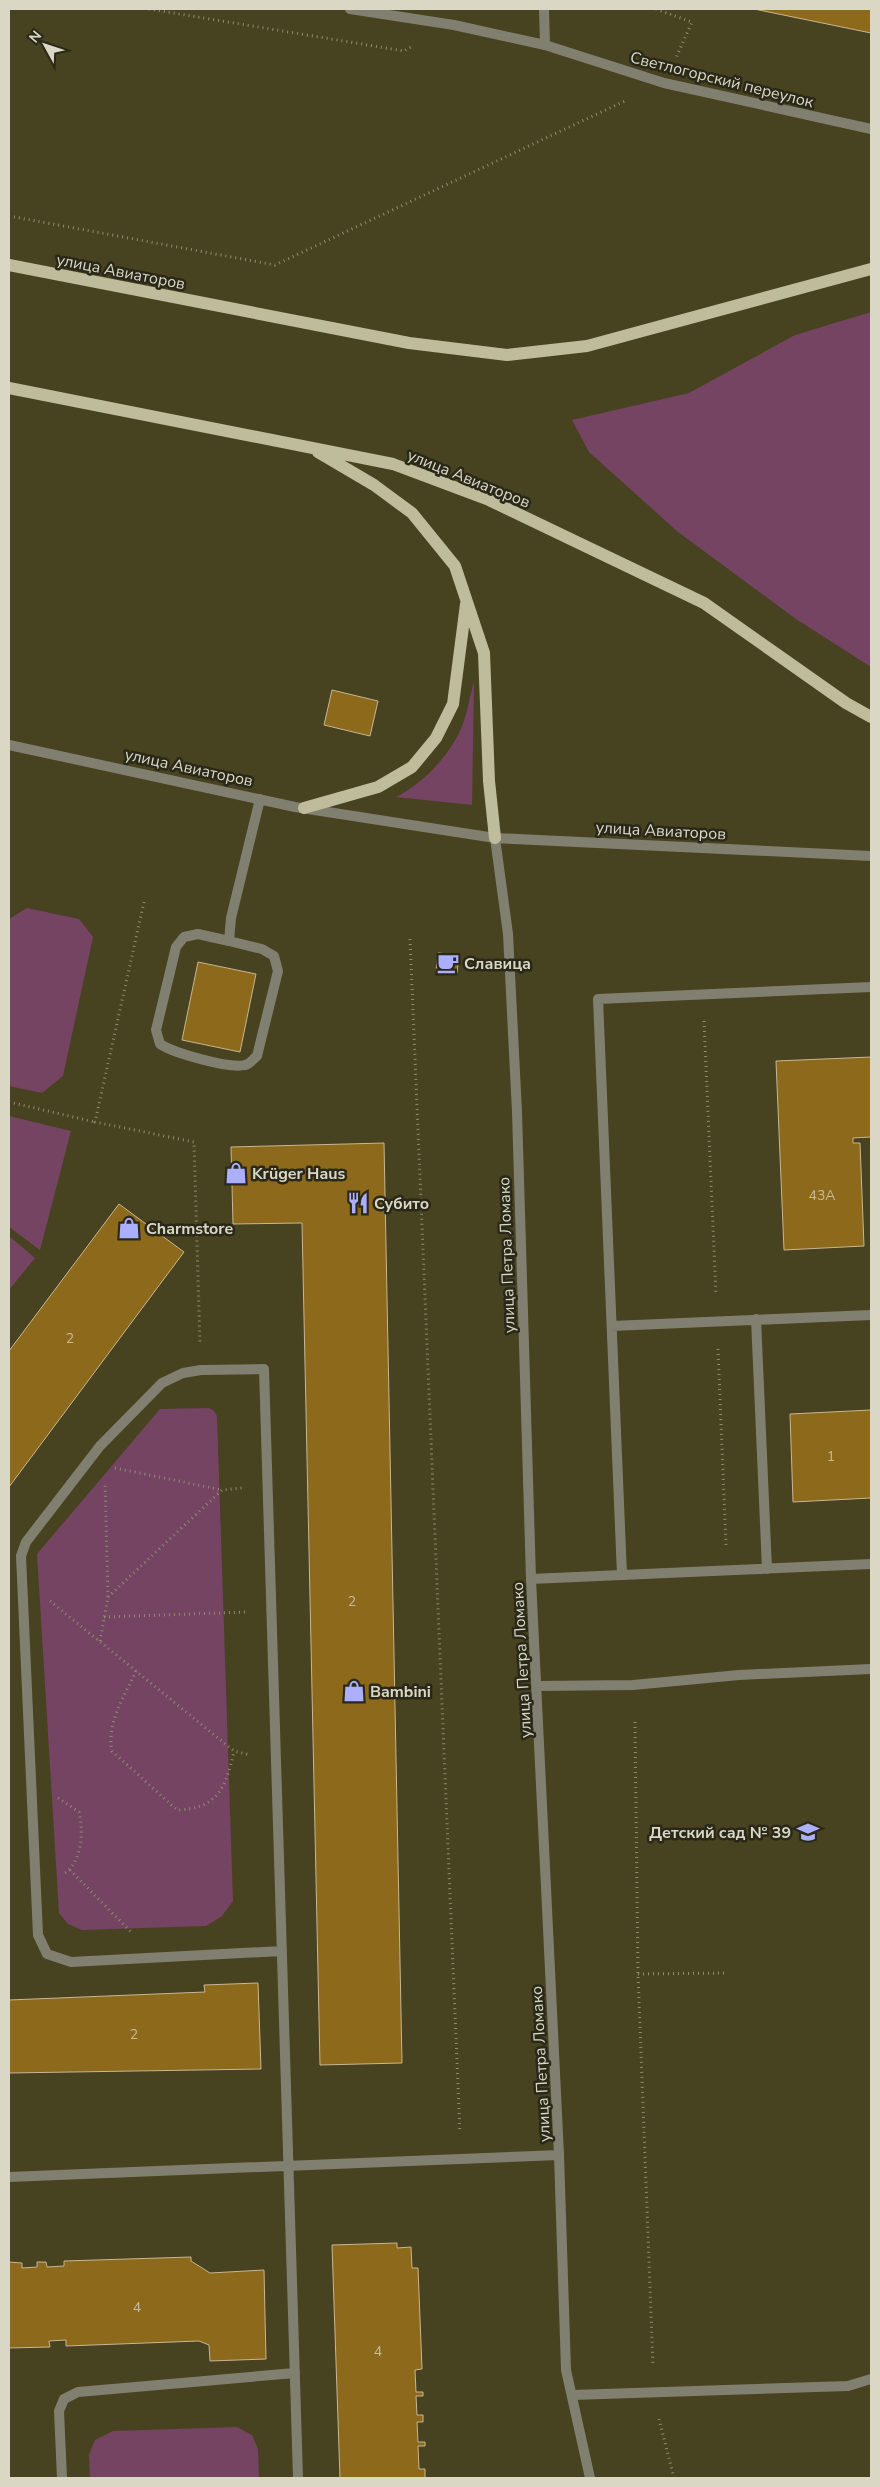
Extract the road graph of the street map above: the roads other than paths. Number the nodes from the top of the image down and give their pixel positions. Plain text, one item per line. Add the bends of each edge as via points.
1 (350, 9) edge
2 (544, 9) edge
3 (545, 45) junction
4 (871, 129) edge
5 (9, 265) edge
6 (871, 269) edge
7 (9, 388) edge
8 (309, 447) junction
9 (466, 601) junction
10 (871, 717) edge
11 (9, 745) edge
12 (260, 799) junction
13 (304, 808) junction
14 (495, 838) junction
15 (871, 856) edge
16 (229, 941) junction
17 (871, 987) edge
18 (871, 1315) edge
19 (756, 1319) junction
20 (612, 1326) junction
21 (871, 1564) edge
22 (767, 1569) junction
23 (622, 1575) junction
24 (531, 1579) junction
25 (871, 1669) edge
26 (538, 1686) junction
27 (282, 1951) junction
28 (559, 2155) junction
29 (290, 2166) junction
30 (9, 2177) edge
31 (295, 2373) junction
32 (871, 2379) edge
33 (572, 2395) junction
34 (62, 2478) edge
35 (298, 2478) edge
36 (590, 2478) edge

1 - 3 street, Светлогорский переулок via 454,25
2 - 3 street
3 - 4 street, Светлогорский переулок via 664,83
5 - 6 main road, улица Авиаторов via 409,343 507,355 587,346
7 - 8 main road, улица Авиаторов
8 - 9 main road via 374,485 412,513 455,566
8 - 10 main road, улица Авиаторов via 393,464 489,500 704,603 846,703
9 - 13 main road via 453,704 436,738 412,767 378,787
9 - 14 main road via 484,654 489,781
11 - 12 street, улица Авиаторов
12 - 13 street, улица Авиаторов
12 - 16 street via 231,918
13 - 14 street, улица Авиаторов
14 - 15 street, улица Авиаторов
14 - 24 street, улица Петра Ломако via 509,953 517,1112
16 - 16 street via 262,949 274,956 278,971 257,1056 247,1065 234,1066 170,1051 160,1044 156,1030 176,948 184,936 198,934
17 - 20 street via 598,999
18 - 19 street
19 - 20 street
19 - 22 street
20 - 23 street
21 - 22 street
22 - 23 street
23 - 24 street
24 - 26 street, улица Петра Ломако
25 - 26 street via 633,1685
26 - 28 street, улица Петра Ломако
27 - 27 street via 264,1368 201,1370 162,1382 100,1446 26,1542 21,1556 38,1935 47,1954 71,1962
27 - 29 street
28 - 29 street
28 - 33 street, улица Петра Ломако via 566,2370
29 - 30 street
29 - 31 street
31 - 34 street via 78,2392 64,2399 59,2411
31 - 35 street
32 - 33 street via 848,2386
33 - 36 street, улица Петра Ломако

